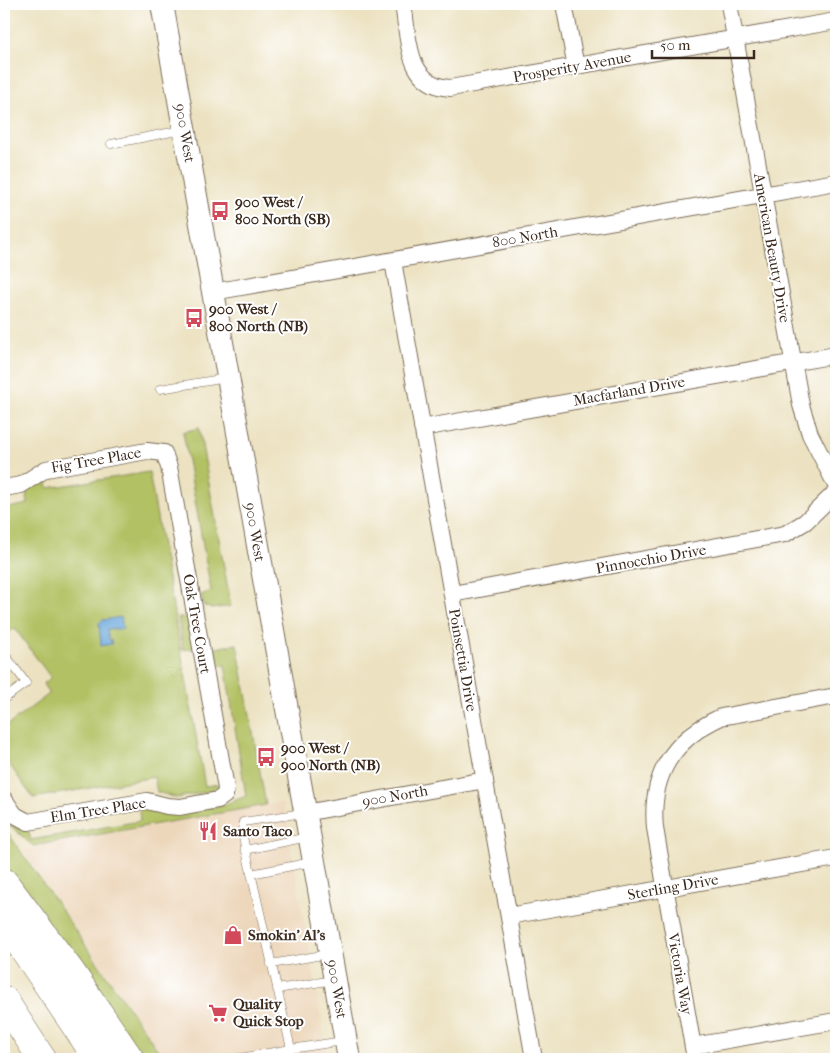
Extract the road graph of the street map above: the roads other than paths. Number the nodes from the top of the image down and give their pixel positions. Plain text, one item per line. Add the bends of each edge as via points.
1 (162, 4) edge
2 (403, 4) edge
3 (564, 4) edge
4 (729, 4) edge
5 (836, 21) edge
6 (735, 39) junction
7 (576, 67) junction
8 (184, 130) junction
9 (110, 144) dead end
10 (836, 182) edge
11 (763, 195) junction
12 (393, 261) junction
13 (213, 292) junction
14 (836, 354) edge
15 (792, 362) junction
16 (228, 378) junction
17 (160, 389) dead end
18 (422, 428) junction
19 (164, 453) joint
20 (836, 485) edge
21 (4, 488) edge
22 (836, 492) edge
23 (452, 594) junction
24 (4, 653) edge
25 (836, 696) edge
26 (4, 699) edge
27 (485, 780) junction
28 (225, 796) joint
29 (4, 799) edge
30 (305, 813) junction
31 (310, 837) junction
32 (245, 850) junction
33 (836, 858) edge
34 (314, 862) junction
35 (251, 874) junction
36 (4, 882) edge
37 (665, 888) junction
38 (509, 916) junction
39 (4, 920) edge
40 (330, 953) junction
41 (271, 964) junction
42 (335, 980) junction
43 (277, 990) junction
44 (4, 1000) edge
45 (836, 1021) edge
46 (290, 1049) junction
47 (347, 1050) edge
48 (694, 1053) edge
49 (42, 1059) edge
50 (98, 1059) edge
51 (130, 1059) edge
52 (235, 1059) edge
53 (534, 1059) edge

1 - 8 main road, 900 West
2 - 7 street, Prosperity Avenue via 414,66 427,83 457,88
3 - 7 street
4 - 6 street, American Beauty Drive
5 - 6 street, Prosperity Avenue
6 - 7 street, Prosperity Avenue
6 - 11 street, American Beauty Drive
8 - 9 lane
8 - 13 main road, 900 West
10 - 11 street, 800 North
11 - 12 street, 800 North
11 - 15 street, American Beauty Drive
12 - 13 street, 800 North
12 - 18 street, Poinsettia Drive
13 - 16 main road, 900 West
14 - 15 street, Macfarland Drive
15 - 18 street, Macfarland Drive
15 - 20 street, American Beauty Drive via 810,434
16 - 17 lane
16 - 30 main road, 900 West
18 - 23 street, Poinsettia Drive
19 - 21 street, Fig Tree Place via 147,451 46,469 21,485
19 - 28 street, Oak Tree Court
22 - 23 street, Pinnocchio Drive via 805,522 780,535
23 - 27 street, Poinsettia Drive
24 - 26 lane via 26,683
25 - 37 street, Victoria Way via 721,717 681,743 663,770 654,799 654,828
27 - 30 street, 900 North
27 - 38 street, Poinsettia Drive
28 - 29 street, Elm Tree Place via 180,807 147,801 28,822 15,815
30 - 31 main road, 900 West
30 - 32 lane via 244,822
31 - 32 lane
31 - 34 main road, 900 West
32 - 35 lane
33 - 37 street, Sterling Drive
34 - 35 lane
34 - 40 main road, 900 West
35 - 41 lane
36 - 51 highway
37 - 38 street, Sterling Drive
37 - 48 street, Victoria Way
38 - 53 street, Poinsettia Drive
39 - 50 highway
40 - 41 lane
40 - 42 main road, 900 West
41 - 43 lane
42 - 43 lane
42 - 47 main road, 900 West
43 - 46 lane
44 - 49 highway
45 - 48 street
46 - 47 lane
46 - 52 lane

